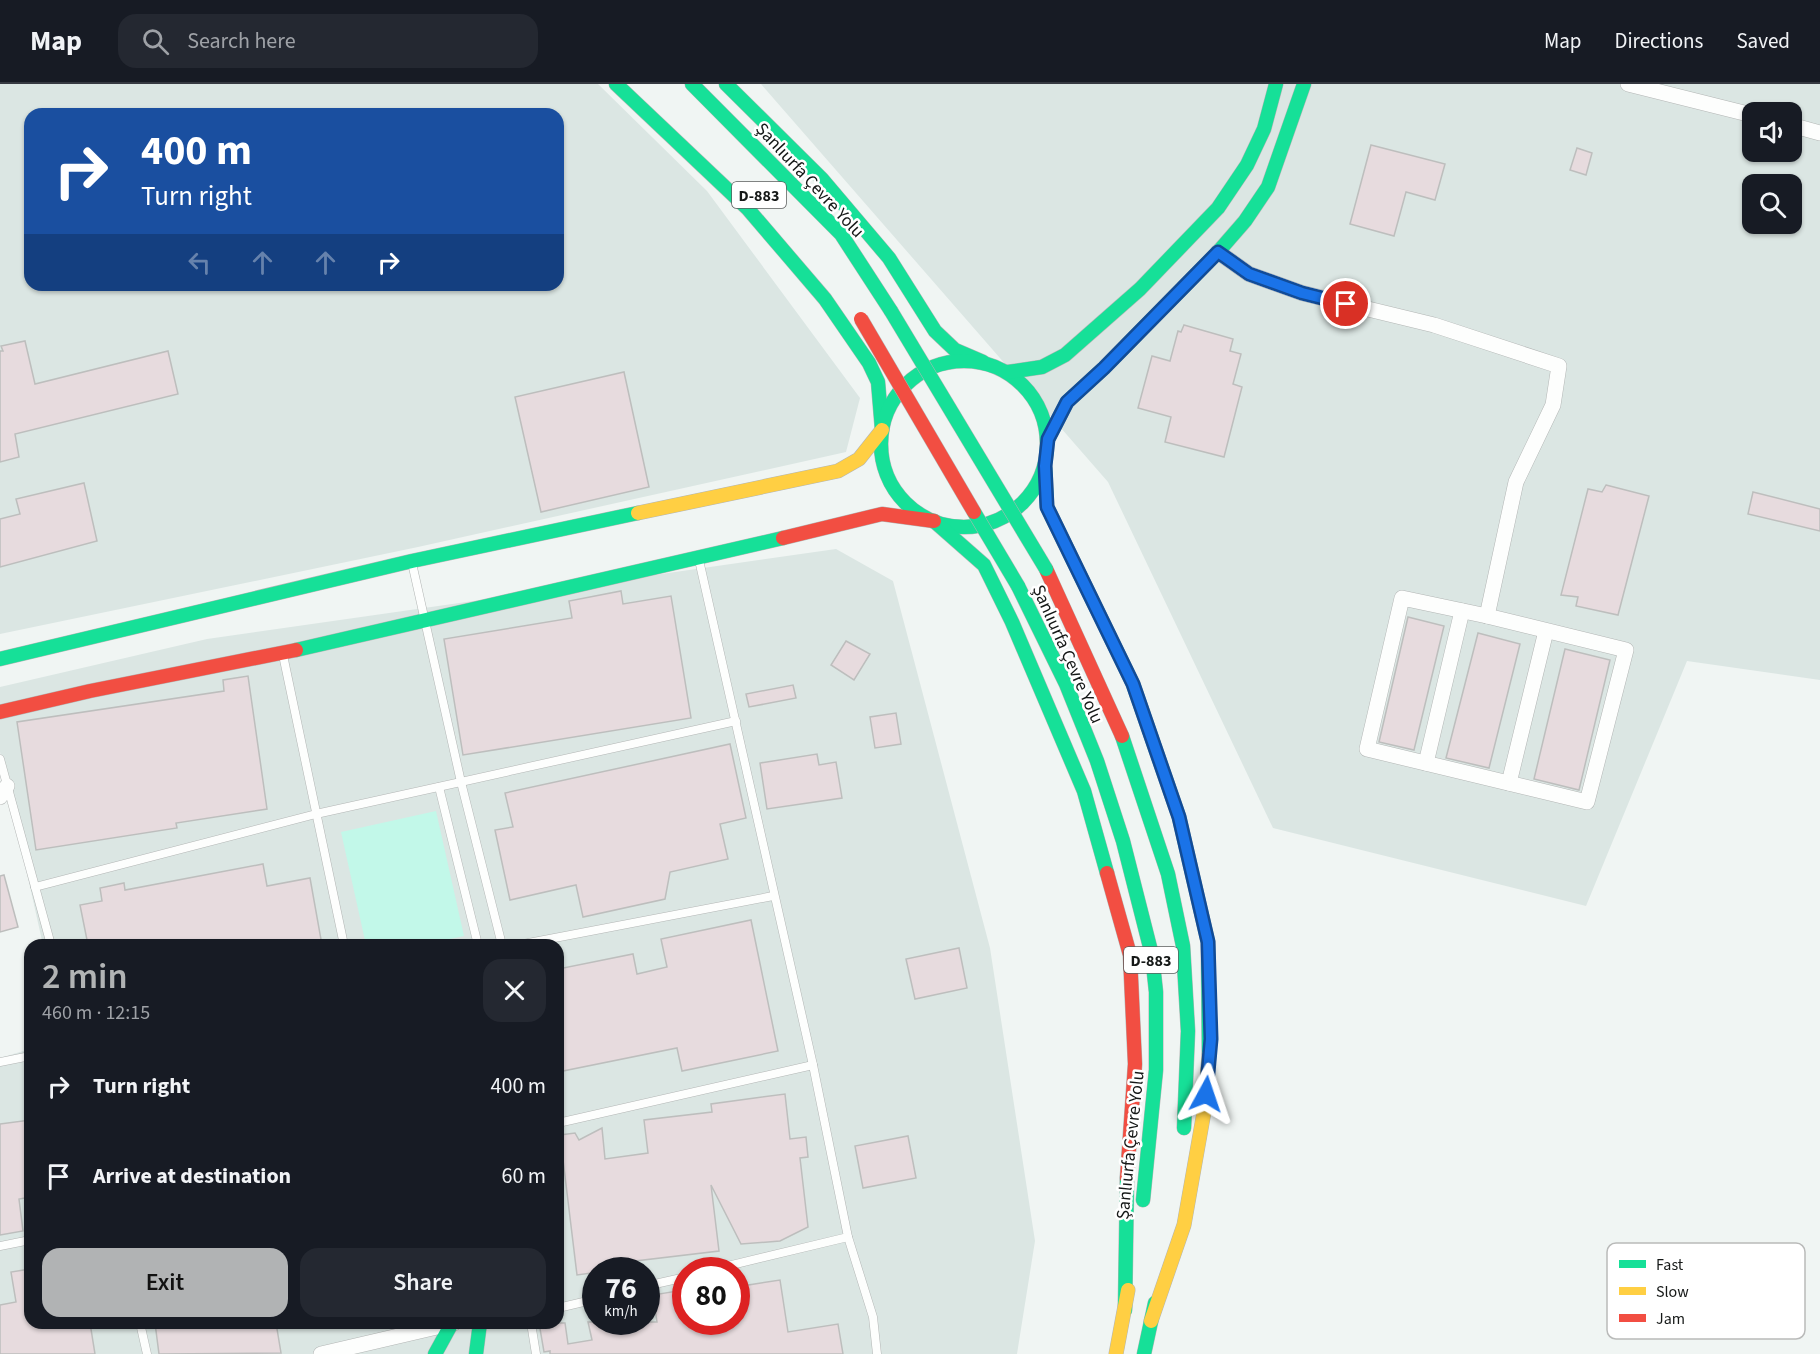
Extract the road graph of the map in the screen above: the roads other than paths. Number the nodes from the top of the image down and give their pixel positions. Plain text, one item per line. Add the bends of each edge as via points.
1 (616, 84) edge
2 (692, 84) edge
3 (726, 84) edge
4 (1276, 84) edge
5 (1304, 84) edge
6 (1628, 84) edge
7 (1742, 113) edge
8 (1802, 128) edge
9 (1820, 133) edge
10 (1218, 252) junction
11 (857, 314) dead end
12 (983, 362) junction
13 (1008, 372) junction
14 (882, 430) junction
15 (1048, 439) junction
16 (1045, 466) junction
17 (934, 521) junction
18 (699, 559) junction
19 (412, 561) junction
20 (1462, 610) junction
21 (1487, 616) junction
22 (425, 619) junction
23 (1546, 631) junction
24 (282, 653) junction
25 (0, 659) edge
26 (0, 712) edge
27 (736, 721) junction
28 (0, 759) edge
29 (1426, 763) junction
30 (461, 782) junction
31 (1509, 783) junction
32 (439, 787) junction
33 (4, 792) edge
34 (316, 814) junction
35 (35, 887) junction
36 (773, 896) junction
37 (49, 939) edge
38 (344, 939) edge
39 (477, 939) edge
40 (500, 939) edge
41 (549, 939) edge
42 (24, 1057) edge
43 (0, 1062) edge
44 (813, 1065) junction
45 (564, 1122) edge
46 (1183, 1138) dead end
47 (1175, 1192) dead end
48 (848, 1237) junction
49 (24, 1241) edge
50 (0, 1246) edge
51 (750, 1261) edge
52 (582, 1302) edge
53 (564, 1307) edge
54 (1125, 1310) junction
55 (1151, 1321) junction
56 (141, 1329) edge
57 (418, 1329) edge
58 (450, 1329) edge
59 (479, 1329) edge
60 (532, 1329) edge
61 (147, 1354) edge
62 (321, 1354) edge
63 (435, 1354) edge
64 (476, 1354) edge
65 (536, 1354) edge
66 (877, 1354) edge
67 (1116, 1354) edge
68 (1144, 1354) edge

1 - 14 main road via 748,209 825,299 878,382
2 - 46 main road, Şanlıurfa Çevre Yolu / D-883, bridge via 841,234 1046,569 1129,750 1168,874 1184,946 1188,1031
3 - 12 main road via 822,179 889,258 935,331 955,350
4 - 13 main road via 1264,129 1247,165 1218,208 1140,289 1065,355 1042,367
5 - 10 main road via 1268,187
6 - 7 street
8 - 9 street
10 - 15 main road via 1067,402
10 - 21 street via 1249,274 1302,293 1434,326 1559,366 1553,405 1516,482
11 - 54 main road, Şanlıurfa Çevre Yolu / D-883, bridge via 1018,586 1066,686 1106,787 1127,854 1156,990 1157,1055 1154,1122
12 - 13 main road
12 - 14 main road via 956,360 930,367 908,382 891,403
13 - 15 main road via 1028,390 1042,413
14 - 17 main road via 882,458 892,485 910,507
14 - 19 main road via 859,459 838,471
15 - 16 main road
16 - 17 main road via 1034,490 1014,511 989,523 961,527
16 - 55 main road via 1047,507 1137,695 1179,817 1208,942 1211,1039 1204,1112 1184,1225
17 - 18 main road via 882,514
17 - 54 main road via 984,565 1012,622 1084,791 1130,955 1135,1064 1127,1180
18 - 22 main road
18 - 27 lane
19 - 22 lane
19 - 25 main road
20 - 21 street
20 - 29 street
20 - 29 street via 1402,598 1367,749
21 - 23 street
22 - 24 main road
22 - 30 lane
23 - 31 street
23 - 31 street via 1626,650 1587,802
24 - 26 main road
24 - 34 lane
27 - 30 lane
27 - 36 lane
28 - 33 lane
29 - 31 street
30 - 32 lane
30 - 40 lane
32 - 34 lane
32 - 39 lane
33 - 35 lane
34 - 35 lane
34 - 38 lane
35 - 37 lane
36 - 41 lane
36 - 44 lane
42 - 43 lane
44 - 45 lane
44 - 48 lane
47 - 55 main road
48 - 51 lane
48 - 66 lane via 873,1317
49 - 50 lane
52 - 53 lane
54 - 67 main road, Şanlıurfa Çevre Yolu / D-883
55 - 68 main road
56 - 61 lane
57 - 62 street
58 - 63 main road
59 - 64 main road
60 - 65 lane

